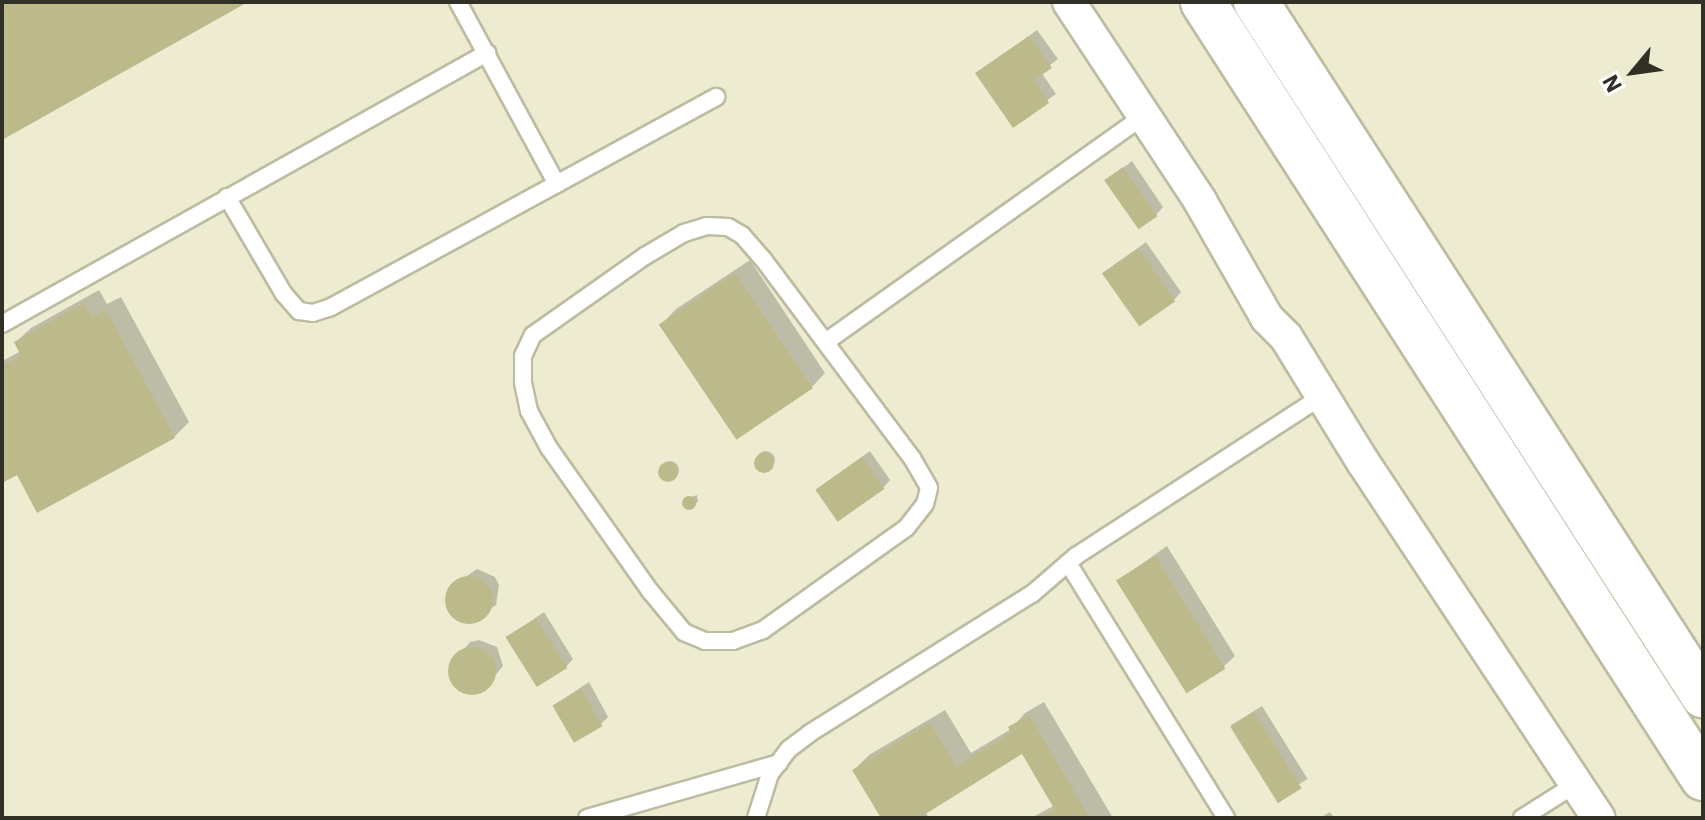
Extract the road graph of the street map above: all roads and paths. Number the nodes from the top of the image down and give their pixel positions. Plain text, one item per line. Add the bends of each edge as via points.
1 (458, 2) edge
2 (1069, 2) edge
3 (1203, 2) edge
4 (1256, 2) edge
5 (487, 53) junction
6 (716, 97) dead end
7 (1144, 116) junction
8 (557, 184) junction
9 (227, 197) junction
10 (2, 324) edge
11 (827, 341) junction
12 (1322, 396) junction
13 (1068, 563) junction
14 (1703, 695) edge
15 (779, 763) junction
16 (1703, 778) edge
17 (1576, 784) junction
18 (587, 818) edge
19 (756, 818) edge
20 (1226, 818) edge
21 (1522, 818) edge
22 (1599, 818) edge

1 - 5 lane
2 - 7 street
3 - 16 main road
4 - 14 main road
5 - 8 lane
5 - 9 lane
6 - 8 lane
7 - 11 lane
7 - 12 street via 1267,318 1286,337
8 - 9 lane via 313,313 299,311 284,294
9 - 10 lane
11 - 11 lane via 742,235 728,227 707,226 645,256 533,335 523,356 529,411 567,474 684,632 705,641 733,641 763,630 906,528 925,504 929,488 912,458
12 - 13 lane
12 - 17 street
13 - 15 lane via 1032,594 810,733
13 - 20 lane
15 - 18 lane
15 - 19 lane via 770,774
17 - 21 lane
17 - 22 street

